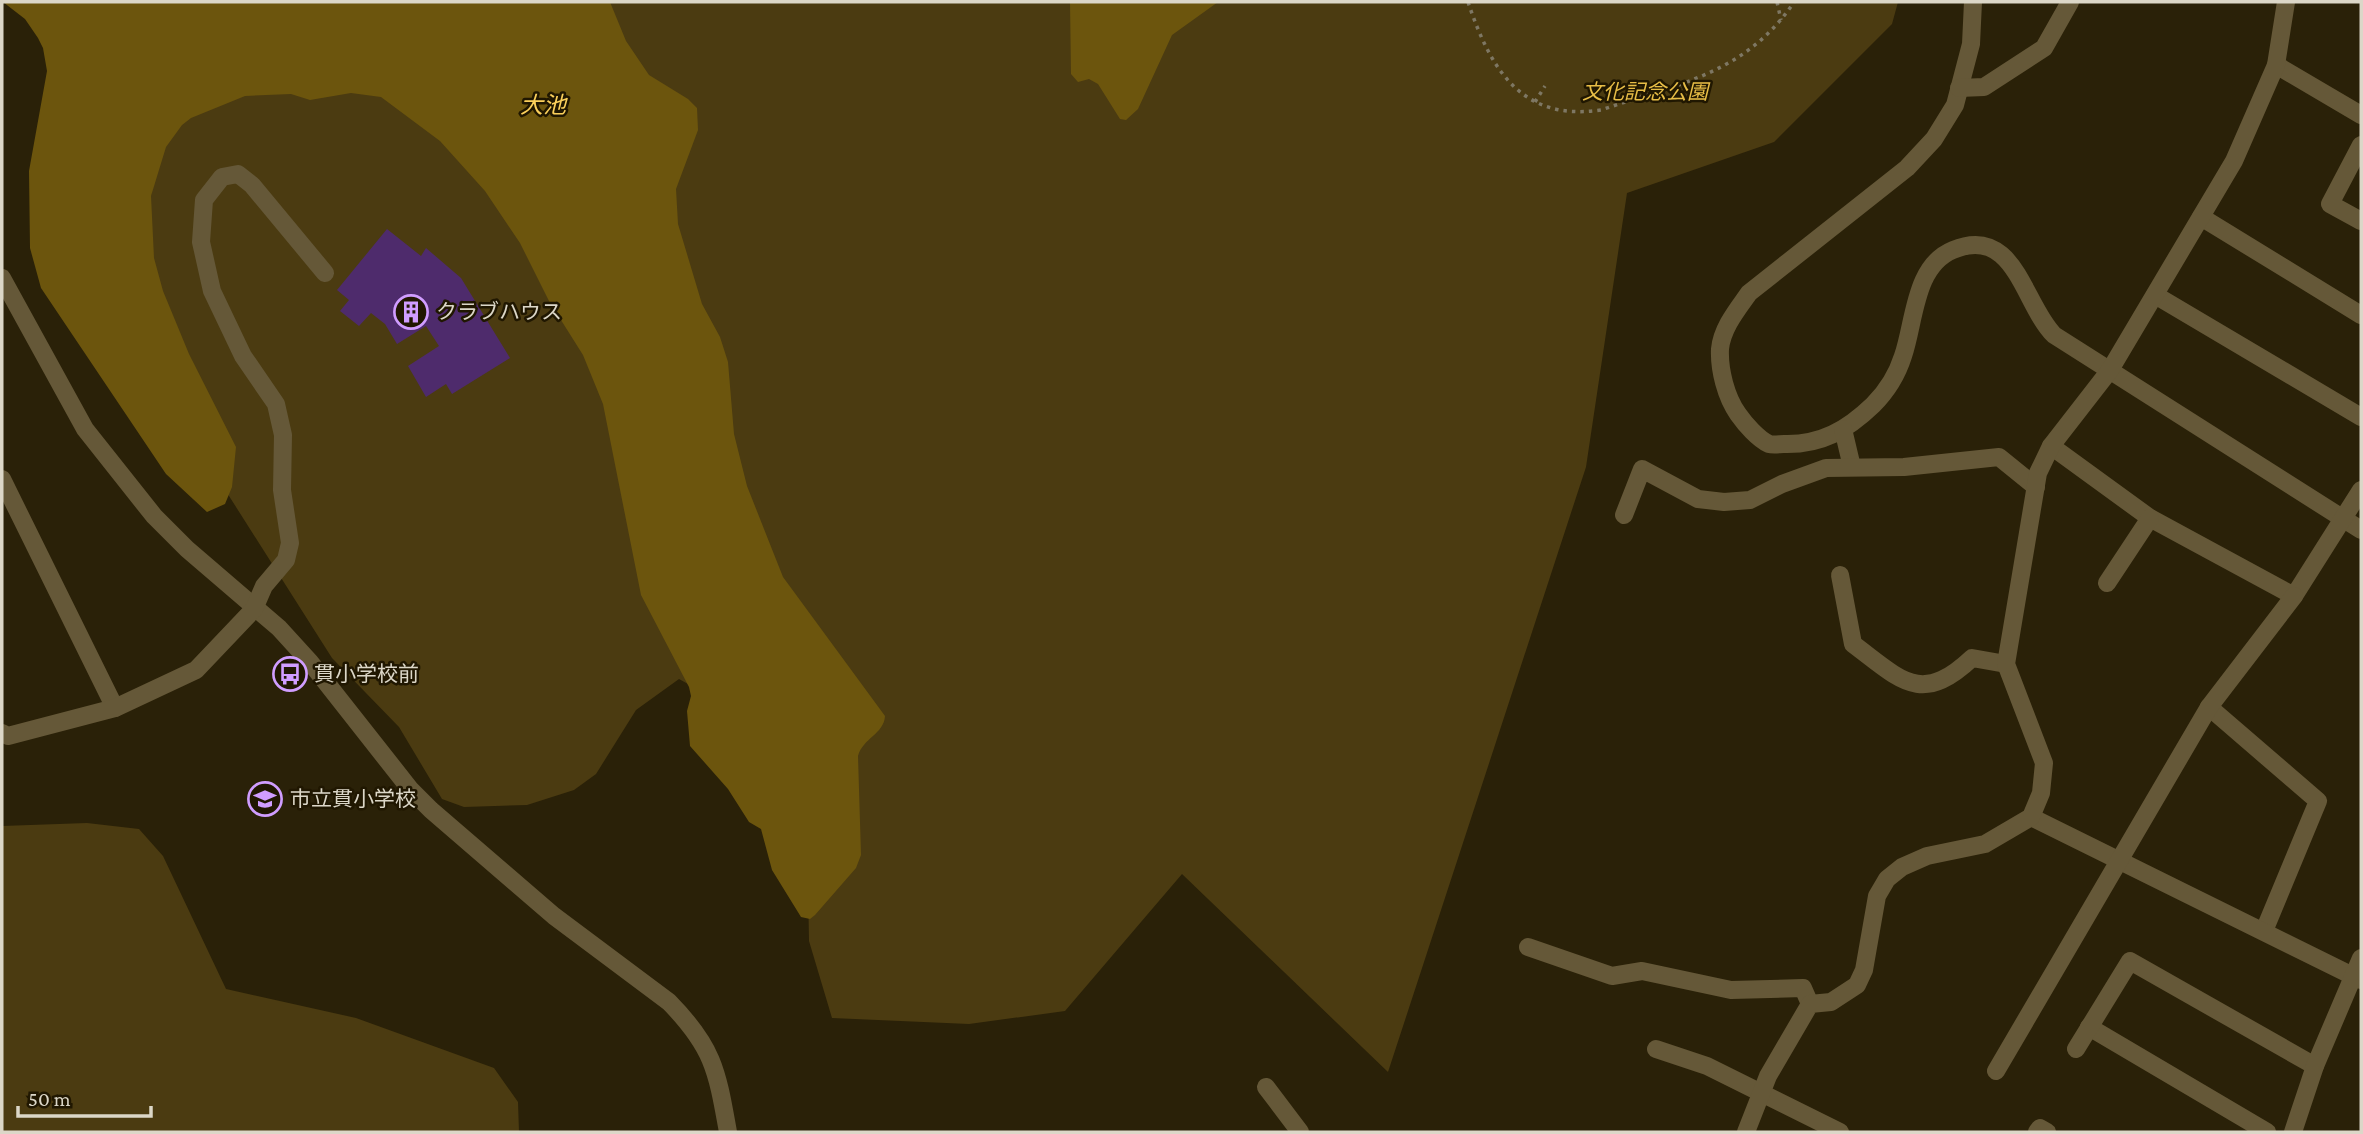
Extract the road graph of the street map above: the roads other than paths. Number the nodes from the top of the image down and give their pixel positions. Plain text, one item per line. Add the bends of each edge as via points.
1 (1972, 2) edge
2 (2070, 2) edge
3 (2286, 2) edge
4 (2276, 65) junction
5 (1959, 88) junction
6 (2361, 115) edge
7 (2361, 145) edge
8 (2201, 217) junction
9 (2361, 221) edge
10 (324, 273) dead end
11 (2, 278) edge
12 (2155, 295) junction
13 (2361, 315) edge
14 (2110, 370) junction
15 (2361, 416) edge
16 (1843, 429) junction
17 (2051, 446) junction
18 (1852, 467) junction
19 (2, 479) edge
20 (2036, 487) junction
21 (2361, 491) edge
22 (1625, 515) dead end
23 (2150, 518) junction
24 (2342, 520) junction
25 (2361, 530) edge
26 (1840, 575) dead end
27 (2107, 583) dead end
28 (2294, 596) junction
29 (254, 609) junction
30 (2006, 664) junction
31 (115, 708) junction
32 (2209, 708) junction
33 (2, 733) edge
34 (2031, 817) junction
35 (2122, 860) junction
36 (2264, 931) junction
37 (1528, 947) dead end
38 (2361, 958) edge
39 (2357, 978) edge
40 (1810, 1004) junction
41 (2089, 1027) junction
42 (1656, 1049) dead end
43 (2076, 1049) dead end
44 (2315, 1066) junction
45 (1996, 1071) dead end
46 (1266, 1087) dead end
47 (1762, 1092) junction
48 (728, 1132) edge
49 (1300, 1132) edge
50 (1746, 1132) edge
51 (1840, 1132) edge
52 (2037, 1132) edge
53 (2047, 1132) edge
54 (2267, 1132) edge
55 (2293, 1132) edge

1 - 5 street via 1971,44
2 - 5 street via 2044,48 1984,87
3 - 4 street
4 - 6 street
4 - 8 street via 2234,161
5 - 16 street via 1934,139 1907,168 1749,293 1730,319 1720,349 1725,389 1745,424 1769,444 1801,445 1824,440
7 - 9 street via 2330,204
8 - 12 street
8 - 13 street
10 - 29 street via 252,185 238,174 222,177 213,185 201,219 212,291 243,356 276,404 283,435 282,490 290,543 286,561 264,586
11 - 29 street via 85,429 154,516
12 - 14 street
12 - 15 street
14 - 16 street via 2040,321 2007,258 1986,246 1954,250 1935,262 1921,286 1903,357 1890,385
14 - 17 street
14 - 24 street
16 - 18 street
17 - 20 street
17 - 23 street
18 - 20 street via 1999,457
18 - 22 street via 1826,468 1750,500 1724,502 1698,499 1642,469
19 - 31 street
20 - 30 street
21 - 24 street
23 - 27 street
23 - 28 street
24 - 25 street
24 - 28 street
26 - 30 street via 1853,644 1892,673 1922,686 1951,678 1972,658
28 - 32 street
29 - 31 street via 196,670
29 - 48 street via 310,662 431,810 554,916 685,1018 712,1060
30 - 34 street via 2044,763 2041,793
31 - 33 street via 8,736
32 - 35 street
32 - 36 street via 2318,801
34 - 35 street
34 - 40 street via 1985,844 1927,856 1886,879 1877,896 1864,970 1857,985 1830,1002
35 - 36 street
35 - 45 street
36 - 39 street
37 - 40 street via 1612,976 1642,971 1731,990 1803,988
38 - 39 street
39 - 44 street
40 - 47 street
41 - 43 street
41 - 44 street via 2130,961
41 - 54 street
42 - 47 street
44 - 55 street
46 - 49 street
47 - 50 street
47 - 51 street
52 - 53 street via 2040,1128

